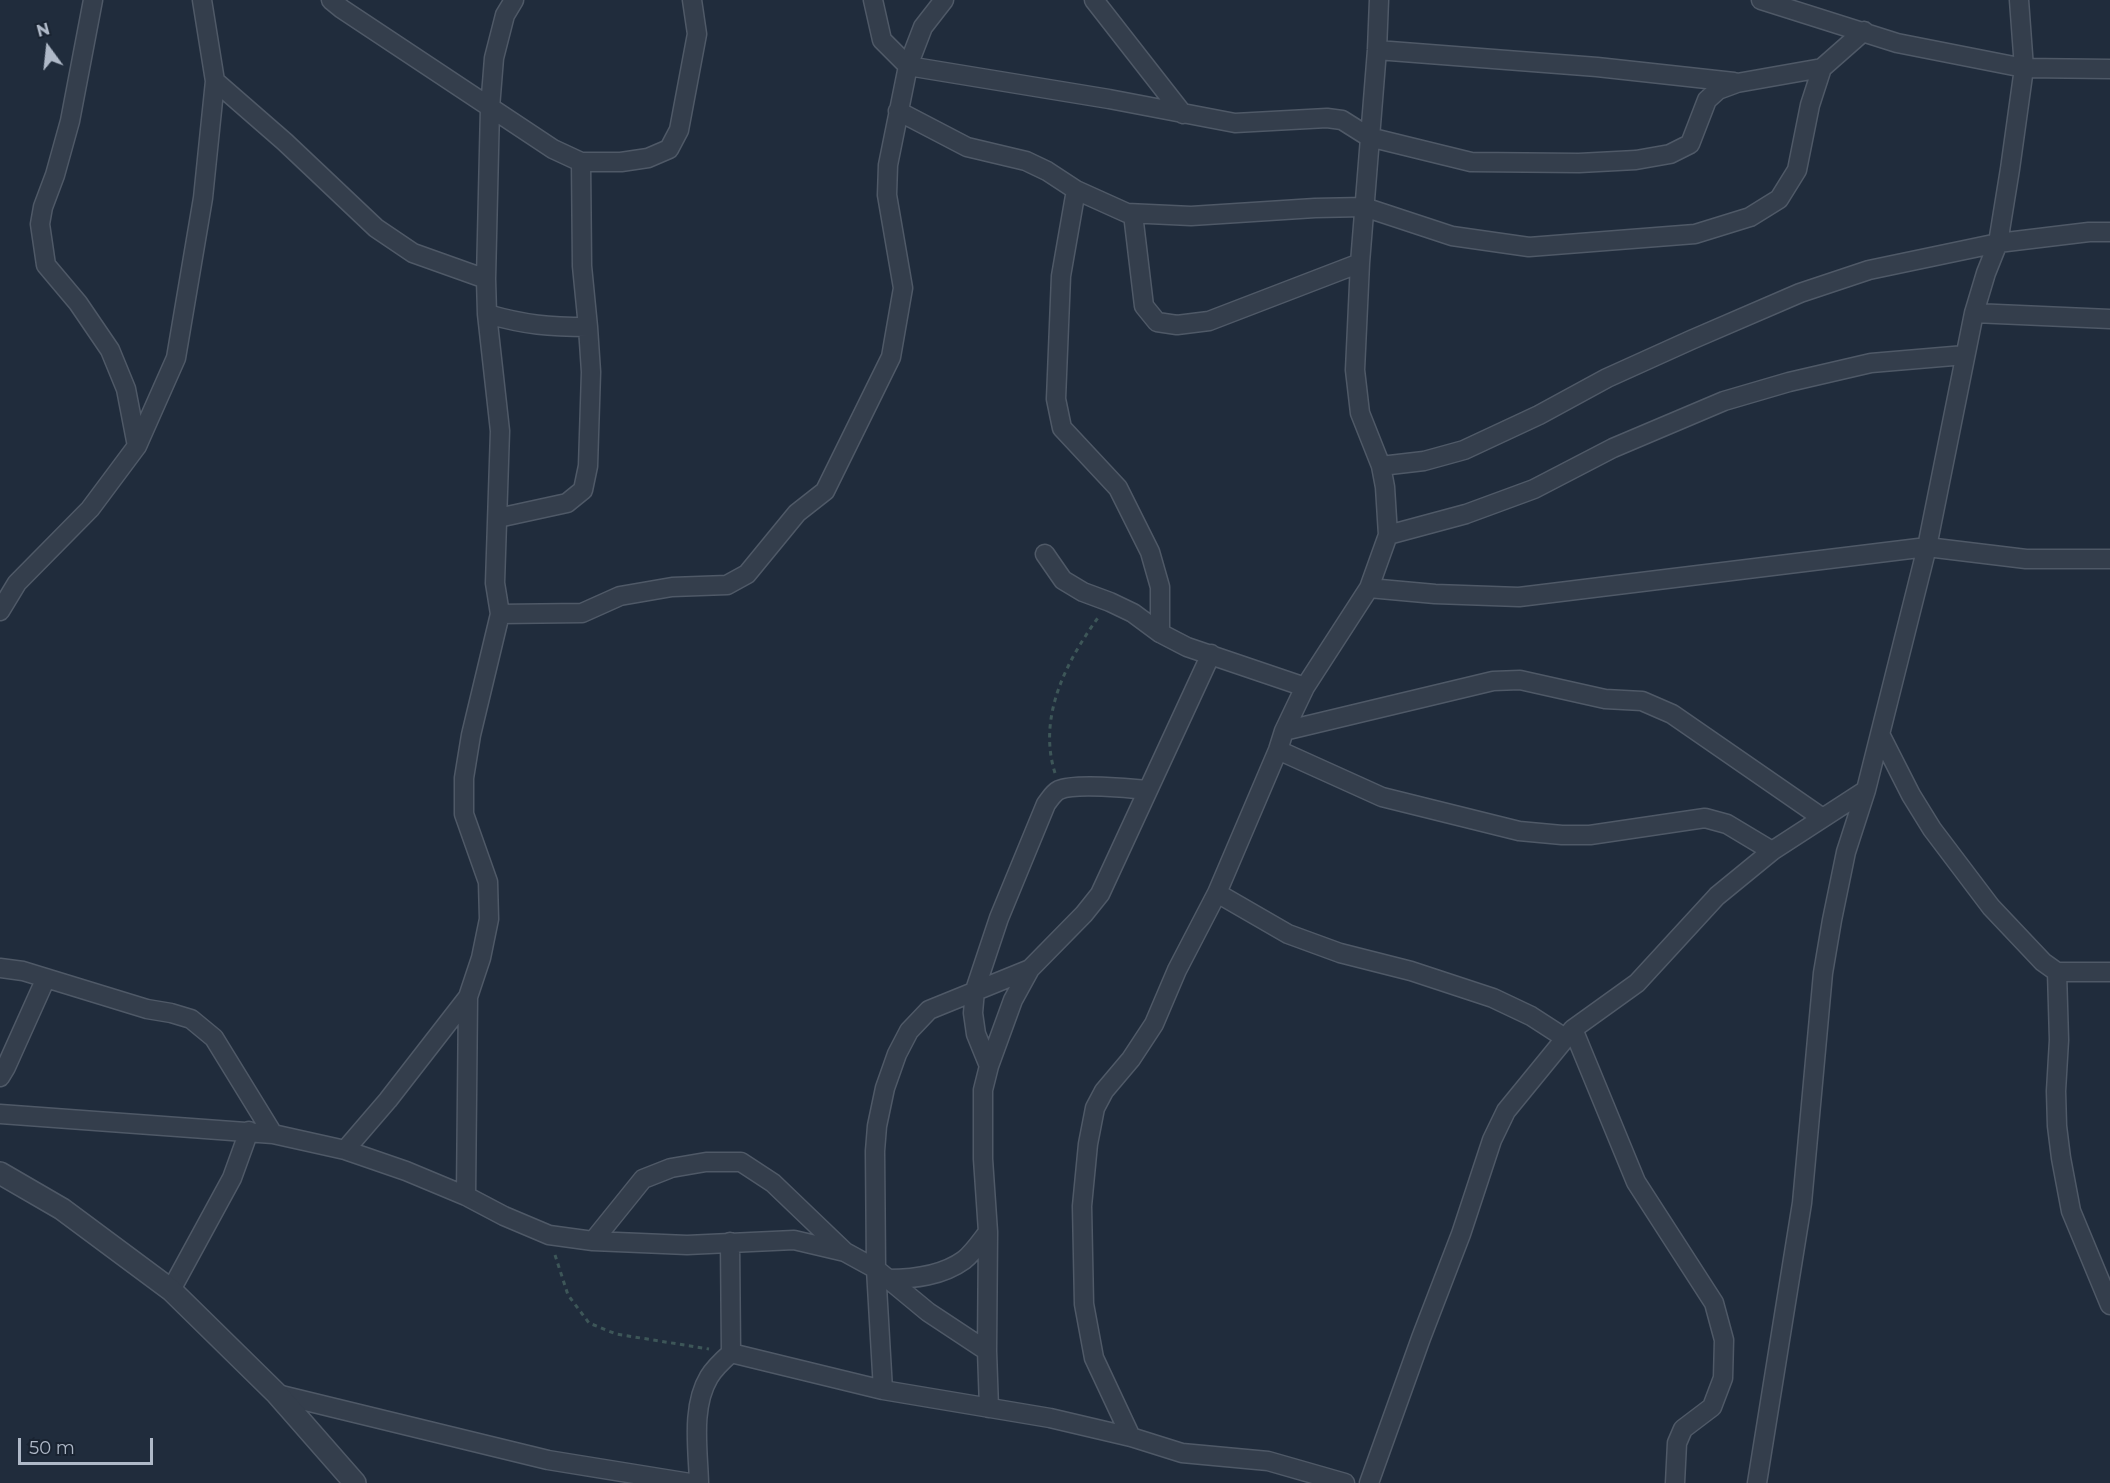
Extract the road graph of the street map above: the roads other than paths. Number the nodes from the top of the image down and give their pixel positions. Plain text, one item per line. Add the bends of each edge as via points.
1 (93, 0) edge
2 (202, 0) edge
3 (331, 0) edge
4 (514, 0) edge
5 (692, 0) edge
6 (873, 0) edge
7 (944, 0) edge
8 (1094, 0) edge
9 (1379, 0) edge
10 (1761, 0) edge
11 (2019, 0) edge
12 (1864, 32) junction
13 (1377, 50) junction
14 (908, 66) junction
15 (2024, 68) junction
16 (1822, 69) junction
17 (2110, 69) edge
18 (215, 81) junction
19 (1737, 82) junction
20 (490, 108) junction
21 (898, 111) junction
22 (1184, 114) junction
23 (1369, 137) junction
24 (581, 162) junction
25 (1076, 190) junction
26 (1364, 207) junction
27 (1133, 214) junction
28 (2110, 232) edge
29 (1998, 243) junction
30 (1360, 263) junction
31 (486, 279) junction
32 (1974, 313) junction
33 (487, 314) junction
34 (2110, 319) edge
35 (588, 327) junction
36 (1965, 355) junction
37 (137, 446) junction
38 (1381, 466) junction
39 (498, 518) junction
40 (1388, 535) junction
41 (1927, 547) junction
42 (1045, 554) dead end
43 (2110, 559) edge
44 (1369, 588) junction
45 (0, 611) edge
46 (500, 614) junction
47 (1160, 633) junction
48 (1211, 654) junction
49 (1305, 687) junction
50 (1284, 731) junction
51 (1880, 734) junction
52 (1278, 750) junction
53 (1147, 790) junction
54 (1866, 790) junction
55 (1821, 818) junction
56 (1772, 851) junction
57 (1217, 893) junction
58 (0, 968) edge
59 (1030, 969) junction
60 (2056, 972) junction
61 (2110, 972) edge
62 (46, 978) junction
63 (975, 990) junction
64 (468, 998) junction
65 (1569, 1033) junction
66 (989, 1066) junction
67 (0, 1077) edge
68 (0, 1114) edge
69 (249, 1131) junction
70 (273, 1134) junction
71 (345, 1150) junction
72 (0, 1173) edge
73 (466, 1196) junction
74 (988, 1232) junction
75 (593, 1241) junction
76 (730, 1242) junction
77 (845, 1252) junction
78 (882, 1274) junction
79 (171, 1290) junction
80 (2110, 1305) edge
81 (987, 1351) junction
82 (731, 1353) junction
83 (883, 1390) junction
84 (277, 1395) junction
85 (989, 1408) junction
86 (1131, 1437) junction
87 (661, 1481) edge
88 (355, 1483) edge
89 (690, 1483) edge
90 (699, 1483) edge
91 (1345, 1483) edge
92 (1369, 1483) edge
93 (1675, 1483) edge
94 (1757, 1483) edge

1 - 37 street via 70,121 40,224 46,265 110,350 126,389
2 - 18 street
3 - 20 street
4 - 20 street via 505,15 494,58
5 - 24 street via 697,34 679,130 669,149 648,158 621,162
6 - 14 street via 882,40
7 - 14 street via 923,27
8 - 22 street
9 - 13 street
10 - 12 street
11 - 15 street
12 - 15 street via 1897,43
12 - 16 street
13 - 19 street
13 - 23 street
14 - 21 street
14 - 22 street
15 - 17 street
15 - 29 street
16 - 19 street
16 - 26 street via 1797,170 1779,199 1750,217 1695,234 1529,247 1452,236
18 - 31 street via 376,228 413,253
18 - 37 street via 203,198 176,358
19 - 23 street via 1707,100 1690,144 1670,154 1636,160 1471,162
20 - 24 street via 553,149
20 - 31 street
21 - 25 street via 967,147 1026,161
21 - 46 street via 887,195 903,288 891,357 825,490 797,513 747,574 727,585 672,586 620,596 582,613
22 - 23 street via 1235,123 1327,118 1342,120
23 - 26 street
24 - 35 street via 582,266
25 - 27 street
25 - 47 street via 1061,276 1056,399 1062,428 1118,488 1150,552 1161,587
26 - 27 street via 1191,216
26 - 30 street
27 - 30 street via 1144,306 1157,322 1177,325 1209,321
28 - 29 street
29 - 32 street
29 - 38 street via 1869,270 1800,293 1607,378 1464,450 1424,461
30 - 38 street via 1355,370 1360,413
31 - 33 street
32 - 34 street
32 - 36 street
33 - 35 street via 521,324
33 - 39 street via 500,431
35 - 39 street via 591,372 588,466 583,490 567,503
36 - 40 street via 1871,363 1724,401 1613,448 1534,489 1466,514
36 - 41 street
37 - 45 street via 90,509 17,583
38 - 40 street
39 - 46 street via 495,583
40 - 44 street
41 - 43 street via 2026,559
41 - 44 street via 1519,597
41 - 51 street
42 - 47 street via 1063,580 1132,613
44 - 49 street
46 - 64 street via 464,778 464,814 488,882 489,919
47 - 48 street
48 - 49 street
48 - 53 street
49 - 50 street
50 - 52 street
50 - 55 street via 1494,681 1520,680 1605,699 1642,701 1672,714
51 - 54 street
51 - 60 street via 1932,829 1991,907
52 - 56 street via 1382,797 1519,831 1590,836 1705,818 1727,824
52 - 57 street
53 - 59 street via 1100,894
53 - 63 street via 1119,786 1060,789 1052,795 999,918
54 - 55 street
54 - 94 street via 1846,852 1823,973 1802,1203
55 - 56 street
56 - 65 street via 1717,896 1637,983
57 - 65 street via 1288,934 1493,998
57 - 86 street via 1154,1024 1095,1108 1088,1144 1082,1206 1084,1305 1094,1358
58 - 62 street
59 - 63 street
59 - 66 street via 1013,1000
60 - 61 street
60 - 80 street via 2056,1091 2061,1158 2071,1211
62 - 67 street
62 - 70 street via 191,1019 214,1038
63 - 66 street via 976,1034
63 - 78 street via 929,1010 909,1030 885,1088 877,1126
64 - 71 street
64 - 73 street
65 - 92 street via 1506,1111 1492,1140
65 - 93 street via 1636,1182 1714,1303 1724,1340 1723,1378 1712,1407 1683,1429 1677,1443
66 - 74 street via 984,1090 983,1160
68 - 69 street
69 - 70 street
69 - 79 street via 232,1178
70 - 71 street
71 - 73 street
72 - 79 street via 62,1209
73 - 75 street via 549,1235
74 - 78 street via 965,1260 942,1272 920,1277
74 - 81 street
75 - 76 street via 687,1245
75 - 77 street via 643,1179 671,1168 741,1162 773,1183
76 - 77 street via 794,1240
76 - 82 street
77 - 78 street
78 - 81 street via 928,1312
78 - 83 street
79 - 84 street
81 - 85 street
82 - 83 street
82 - 90 street via 709,1376 701,1393 697,1428
83 - 85 street
84 - 87 street via 548,1460
84 - 88 street
85 - 86 street
86 - 91 street via 1182,1453 1268,1461
87 - 89 street

